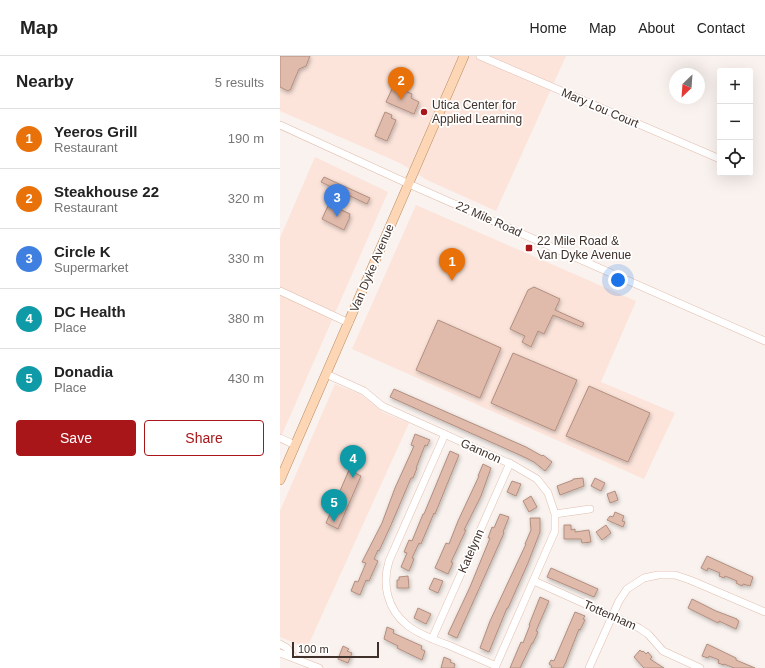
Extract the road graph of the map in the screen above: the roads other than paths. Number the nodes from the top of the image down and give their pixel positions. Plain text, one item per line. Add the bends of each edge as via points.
1 (464, 56) edge
2 (480, 56) edge
3 (280, 125) edge
4 (717, 158) edge
5 (408, 184) junction
6 (280, 291) edge
7 (349, 323) junction
8 (765, 341) edge
9 (326, 374) junction
10 (445, 434) junction
11 (280, 438) edge
12 (295, 445) junction
13 (510, 463) junction
14 (280, 480) edge
15 (590, 509) dead end
16 (555, 514) junction
17 (534, 581) junction
18 (765, 612) edge
19 (612, 616) junction
20 (432, 639) junction
21 (280, 644) edge
22 (280, 653) edge
23 (293, 657) junction
24 (496, 667) edge
25 (319, 668) edge
26 (589, 668) edge
27 (700, 668) edge

1 - 5 main road, Van Dyke Avenue
2 - 4 street, Mary Lou Court
3 - 5 street, 22 Mile Road
5 - 7 main road, Van Dyke Avenue
5 - 8 street, 22 Mile Road
6 - 7 street
7 - 9 main road, Van Dyke Avenue
9 - 10 street, Gannon via 364,391 382,406
9 - 12 main road, Van Dyke Avenue
10 - 13 street, Gannon
10 - 20 street via 389,561 386,581 390,602 397,615 406,625
11 - 12 street
12 - 14 main road, Van Dyke Avenue
13 - 16 street, Gannon via 537,479 548,493
13 - 20 street, Katelynn
15 - 16 street
16 - 17 street, Gannon via 555,531
17 - 19 street, Tottenham
17 - 24 street, Gannon
18 - 19 street via 682,577 664,574 644,578 627,589
19 - 26 street
19 - 27 street, Tottenham via 642,629 663,651
20 - 24 street
21 - 23 street via 287,648
22 - 23 street
23 - 25 street

